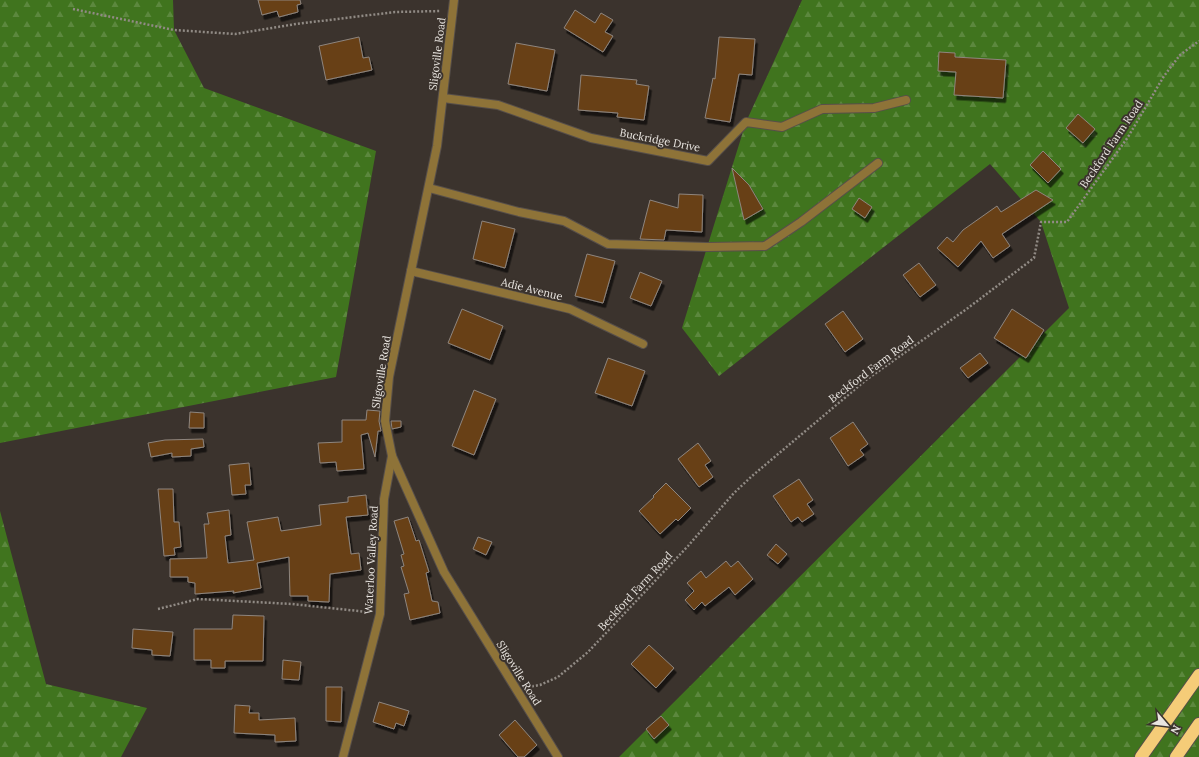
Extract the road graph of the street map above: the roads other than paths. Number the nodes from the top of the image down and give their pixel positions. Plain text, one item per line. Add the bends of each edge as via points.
1 (454, 0) edge
2 (443, 98) junction
3 (906, 100) dead end
4 (878, 163) dead end
5 (429, 188) junction
6 (411, 271) junction
7 (643, 344) dead end
8 (392, 456) junction
9 (1199, 675) edge
10 (1199, 724) edge
11 (343, 757) edge
12 (558, 757) edge
13 (1141, 757) edge
14 (1176, 757) edge

1 - 2 street, Sligoville Road
2 - 3 street, Buckridge Drive via 498,105 591,138 708,161 746,122 782,127 822,109 874,108
2 - 5 street, Sligoville Road
4 - 5 street via 765,246 608,244 564,220 519,212
5 - 6 street, Sligoville Road
6 - 7 street, Adie Avenue via 570,309
6 - 8 street, Sligoville Road via 388,384 385,421
8 - 11 street, Waterloo Valley Road via 384,499 380,614
8 - 12 street, Sligoville Road via 444,572
9 - 13 highway
10 - 14 highway

